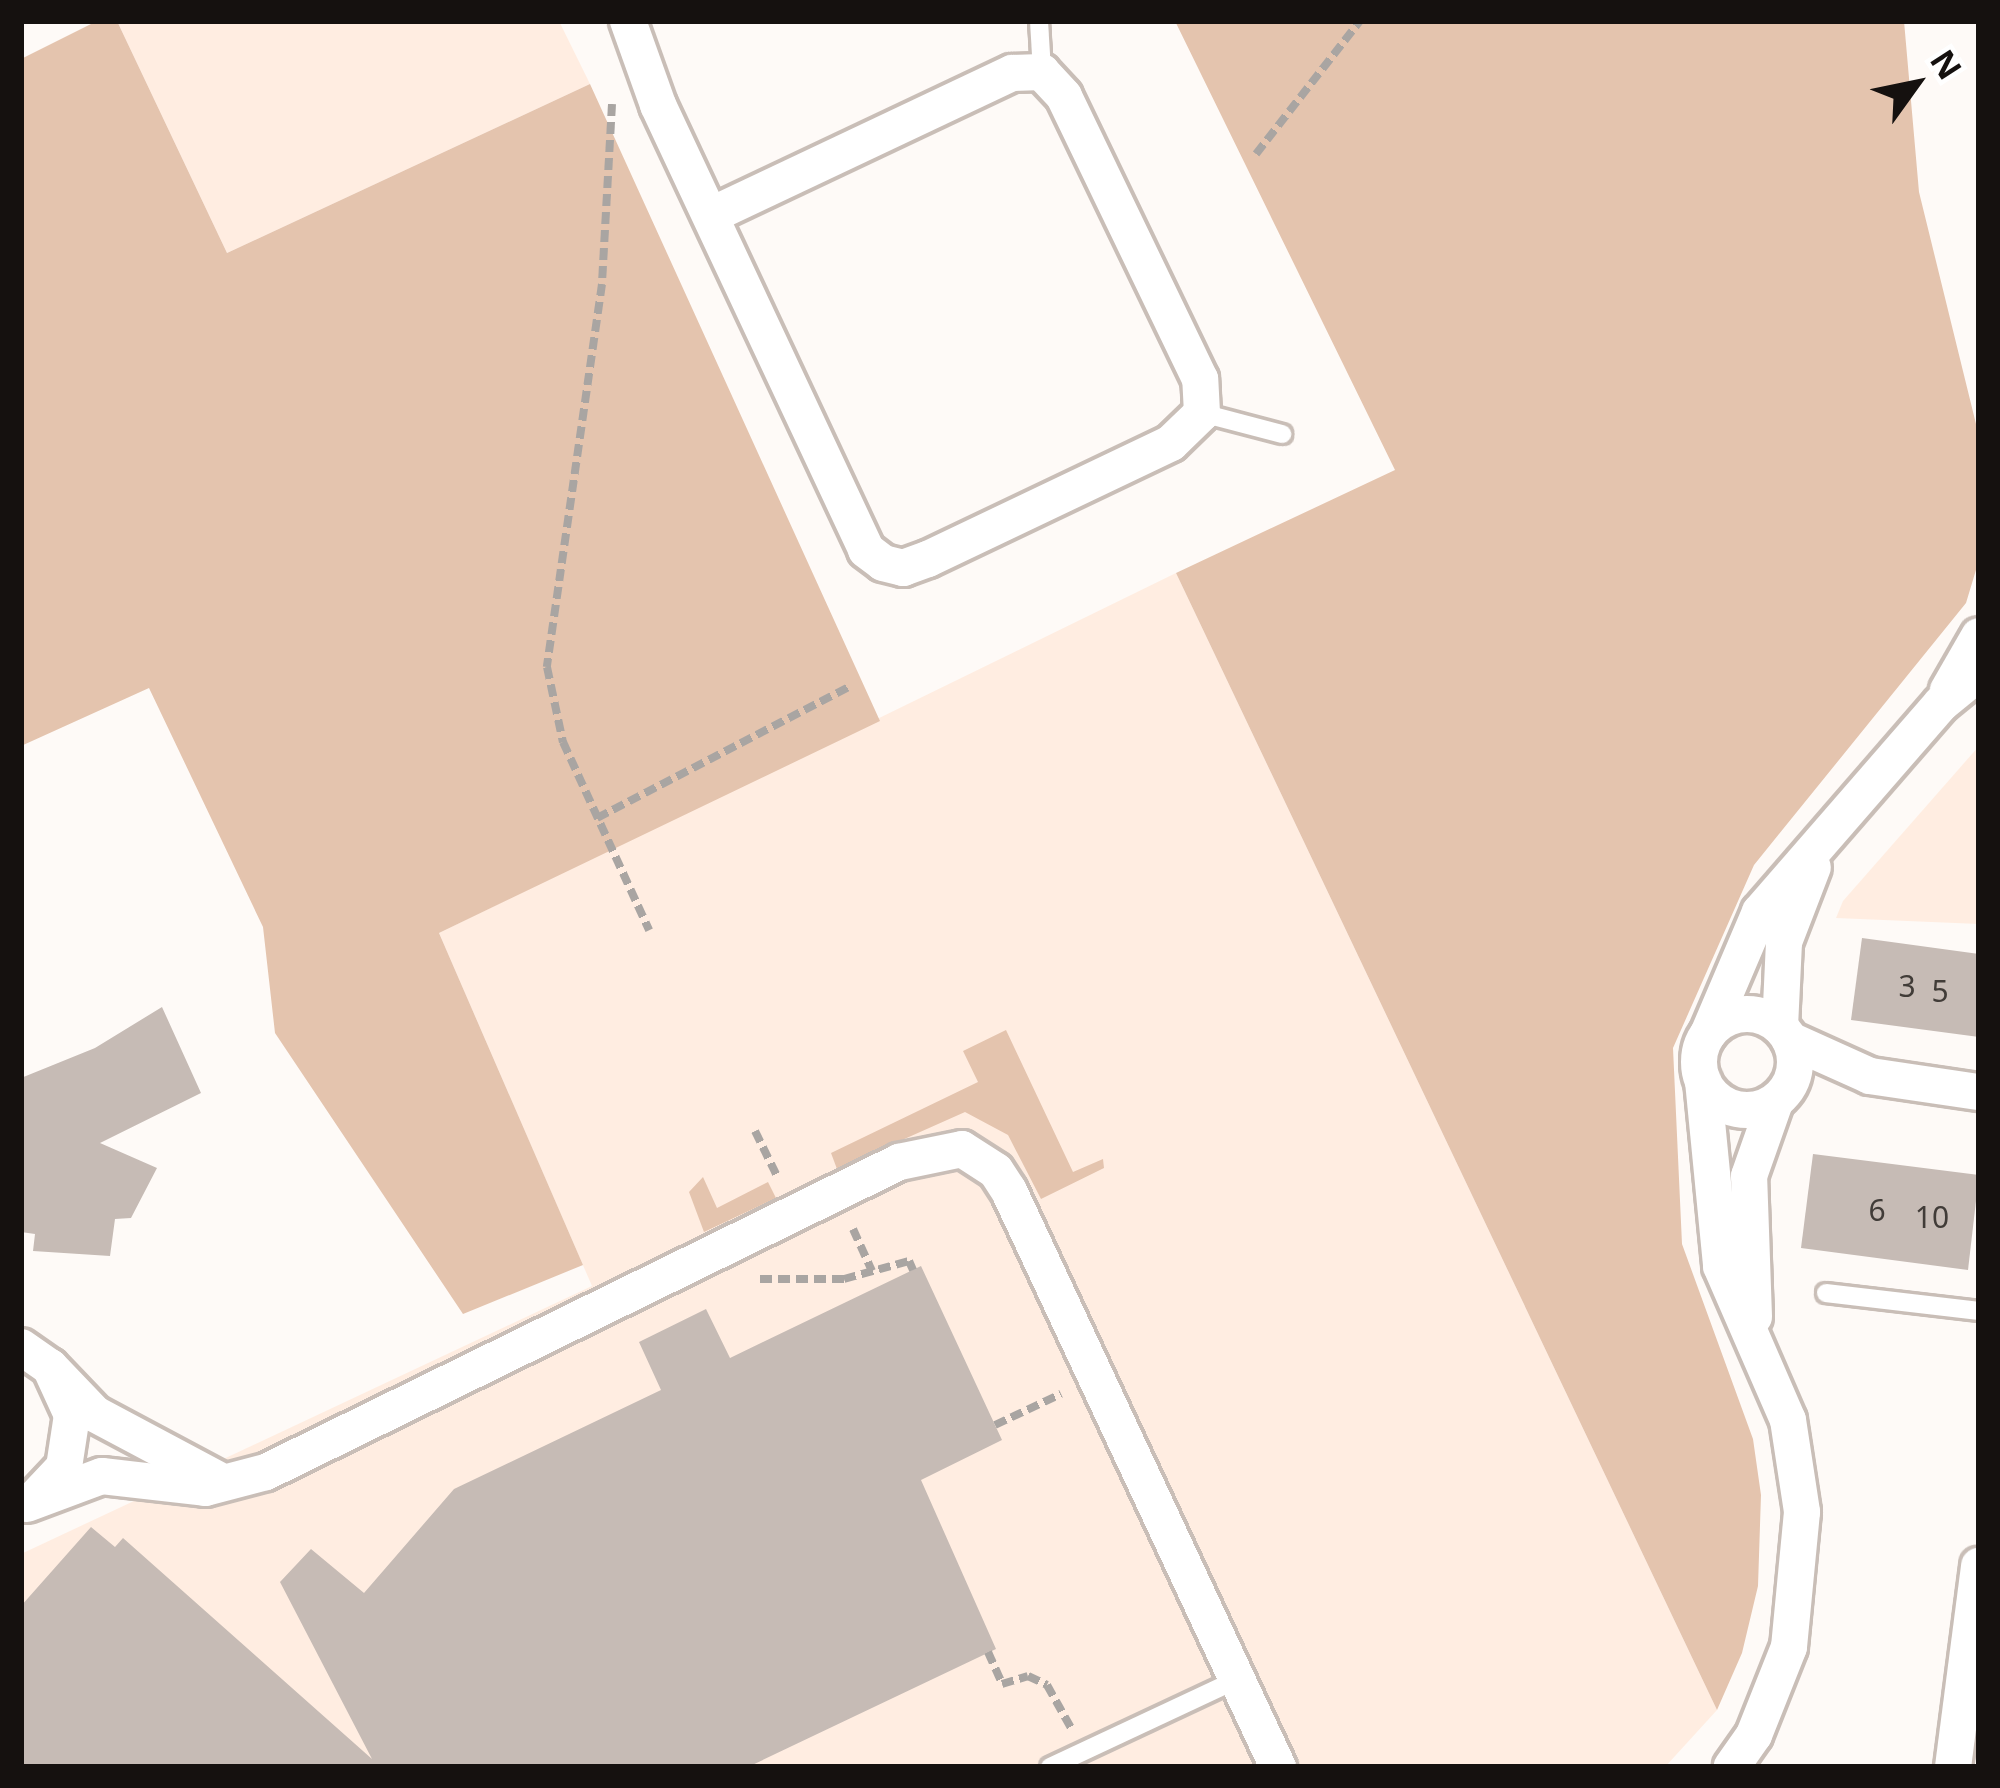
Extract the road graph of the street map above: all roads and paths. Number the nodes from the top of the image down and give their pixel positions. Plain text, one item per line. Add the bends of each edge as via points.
1 (628, 21) edge
2 (1039, 21) edge
3 (1360, 21) edge
4 (1042, 72) junction
5 (611, 89) dead end
6 (1256, 154) dead end
7 (711, 215) junction
8 (1202, 413) junction
9 (1282, 434) dead end
10 (1979, 636) edge
11 (1979, 673) edge
12 (851, 686) dead end
13 (1941, 704) junction
14 (597, 818) junction
15 (1828, 837) junction
16 (649, 930) dead end
17 (1708, 1034) junction
18 (1785, 1034) junction
19 (1870, 1076) junction
20 (1703, 1081) junction
21 (1979, 1092) edge
22 (1778, 1099) junction
23 (913, 1270) dead end
24 (811, 1277) dead end
25 (1826, 1293) dead end
26 (1979, 1311) edge
27 (1756, 1338) junction
28 (31, 1352) edge
29 (220, 1480) junction
30 (24, 1506) edge
31 (1979, 1566) edge
32 (988, 1652) dead end
33 (1973, 1667) edge
34 (1240, 1678) junction
35 (1083, 1751) junction
36 (1050, 1767) edge
37 (1278, 1767) edge
38 (1732, 1767) edge
39 (1953, 1767) edge

1 - 7 street
2 - 4 lane
3 - 6 path
4 - 7 street via 1012,73
4 - 8 street via 1064,96 1200,380
5 - 14 path via 602,284 547,668 563,742
7 - 8 street via 866,550 883,562 903,568 928,560 1171,443
8 - 9 lane
10 - 13 street
11 - 13 street
12 - 14 path
13 - 15 street
14 - 16 path
15 - 17 street via 1748,930
15 - 18 street via 1784,942
17 - 18 street via 1734,1016
17 - 20 street
18 - 19 street
18 - 22 street via 1794,1076
19 - 21 street
19 - 22 street
20 - 22 street via 1734,1108
20 - 27 street via 1718,1250
22 - 27 street via 1749,1176
23 - 24 path via 909,1261 844,1279
25 - 26 lane
27 - 38 street via 1788,1420 1801,1562 1774,1692
28 - 29 street via 95,1414
28 - 30 street via 65,1389 72,1442 64,1467
29 - 30 street via 187,1488 102,1476
29 - 34 street via 266,1472 899,1162 962,1149 996,1171 1009,1191
31 - 33 street
32 - 35 path via 1002,1684 1028,1676 1047,1685
33 - 39 street
34 - 35 lane
34 - 37 street
35 - 36 lane

